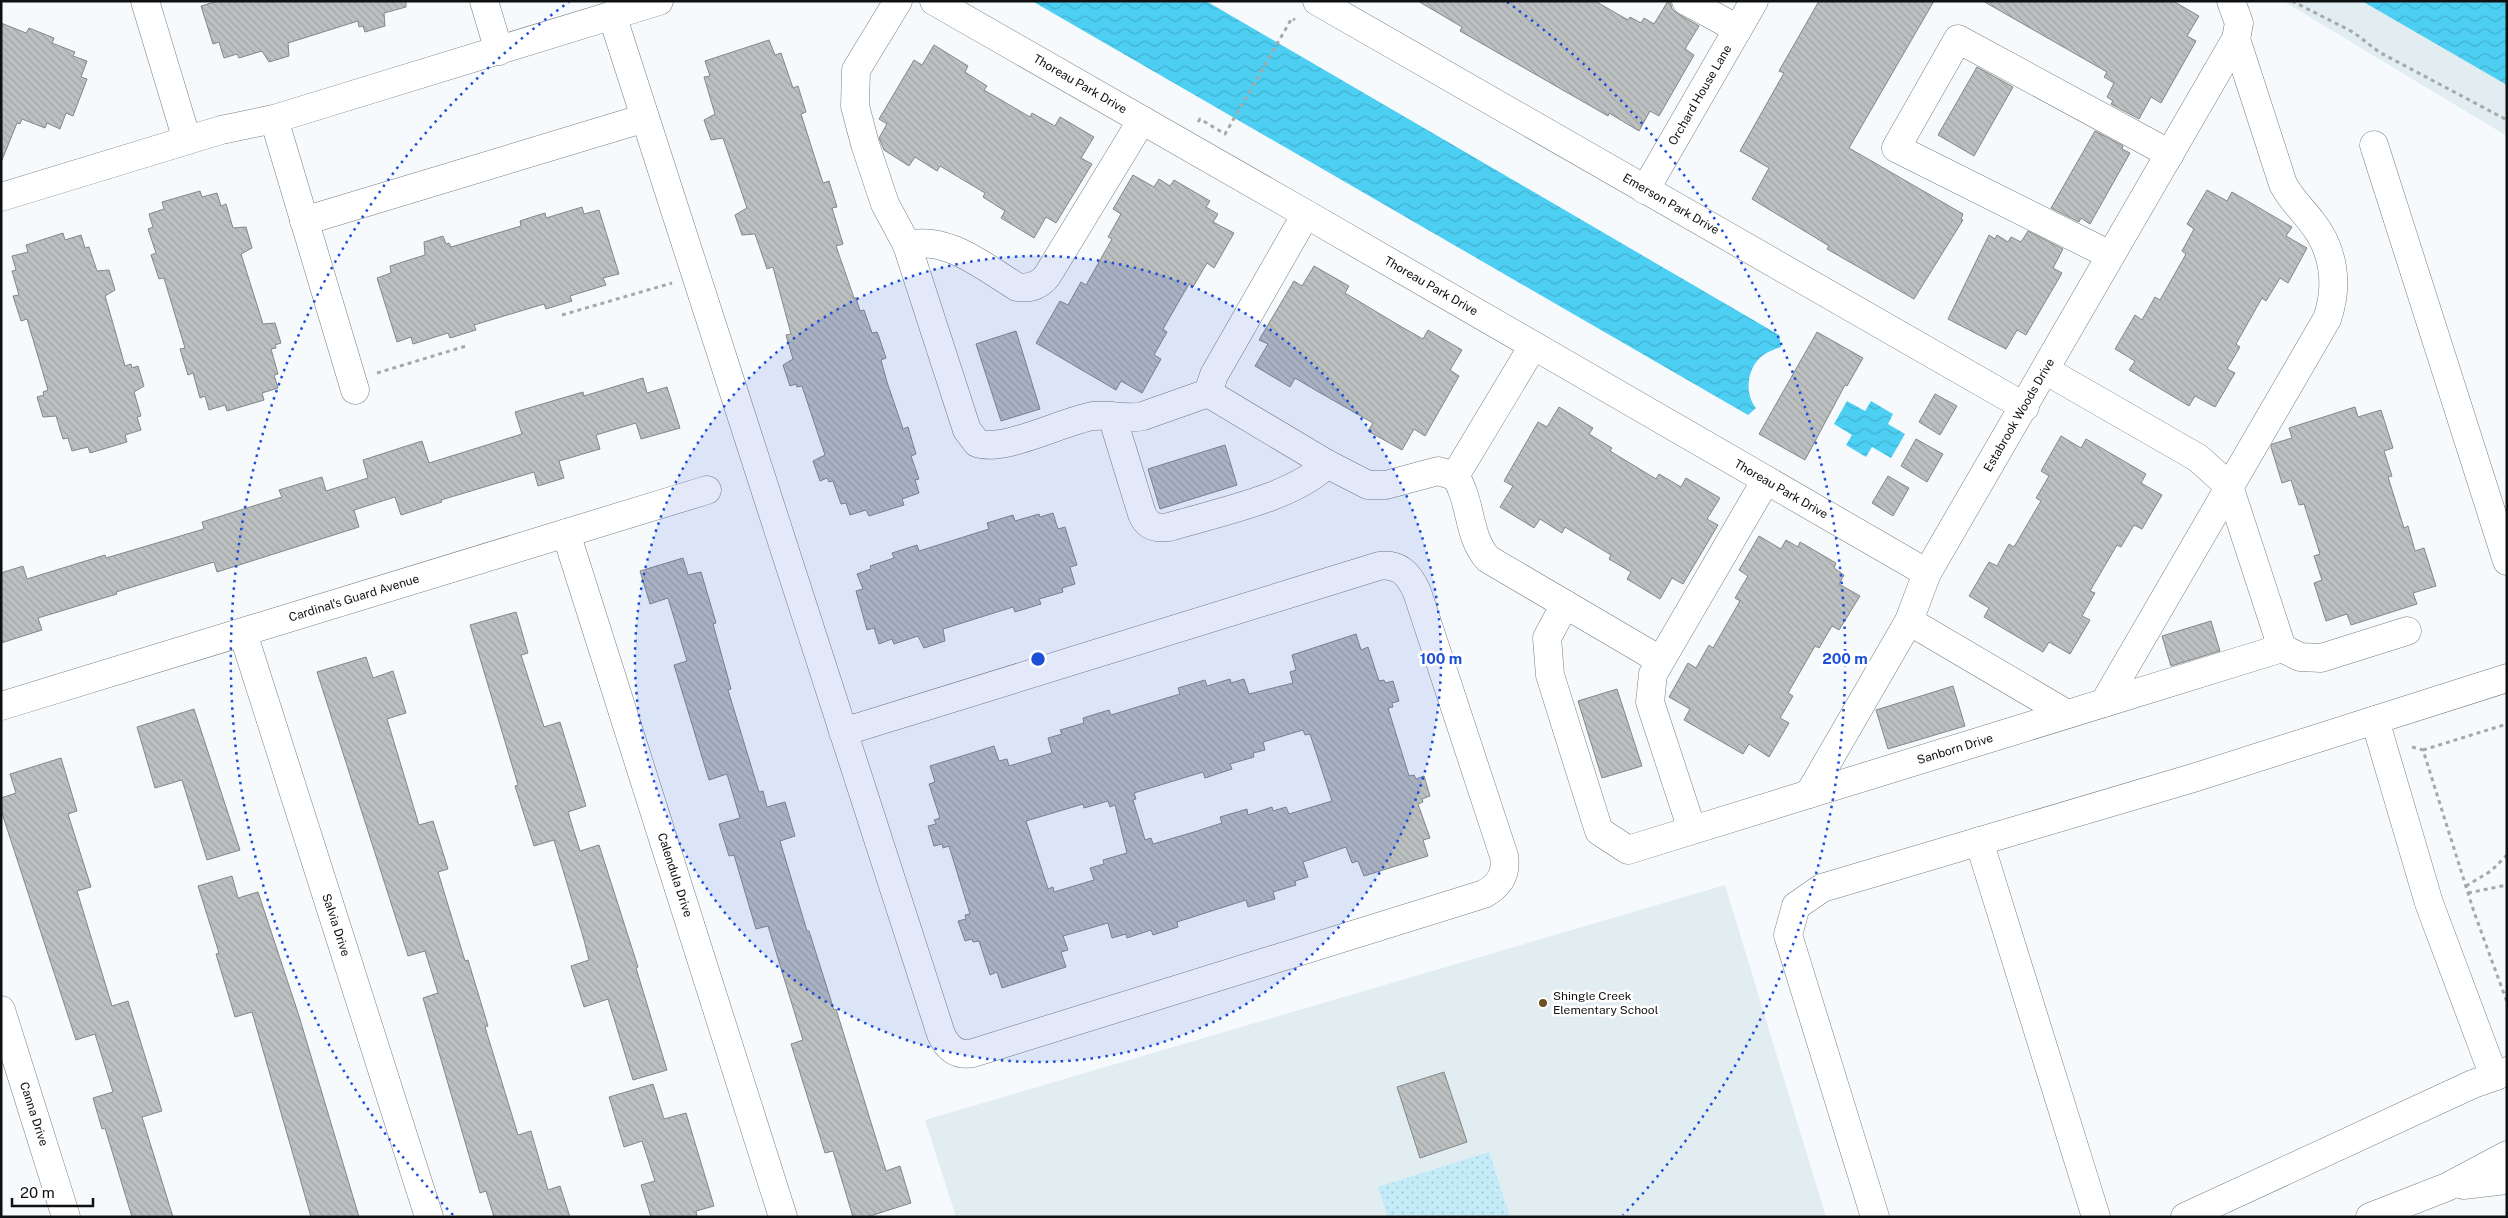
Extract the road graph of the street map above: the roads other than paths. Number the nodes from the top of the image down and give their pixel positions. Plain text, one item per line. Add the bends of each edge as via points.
1 (145, 1) edge
2 (484, 1) edge
3 (659, 1) edge
4 (898, 1) edge
5 (934, 1) edge
6 (1317, 1) edge
7 (1686, 1) edge
8 (1754, 1) edge
9 (2231, 1) edge
10 (612, 15) junction
11 (1738, 29) junction
12 (2236, 39) junction
13 (499, 51) junction
14 (274, 118) junction
15 (645, 118) junction
16 (1142, 120) junction
17 (187, 140) junction
18 (2374, 145) dead end
19 (2170, 154) junction
20 (1645, 190) junction
21 (1, 197) edge
22 (1306, 214) junction
23 (304, 221) junction
24 (907, 245) junction
25 (2110, 255) junction
26 (1533, 346) junction
27 (2045, 370) junction
28 (354, 386) road end
29 (1208, 393) junction
30 (2025, 407) junction
31 (1112, 416) junction
32 (1327, 464) junction
33 (1455, 476) junction
34 (1766, 480) junction
35 (2229, 486) junction
36 (707, 490) dead end
37 (566, 533) junction
38 (2507, 561) edge
39 (1927, 573) junction
40 (1566, 604) junction
41 (1908, 621) junction
42 (2407, 631) dead end
43 (242, 633) junction
44 (2282, 648) junction
45 (1660, 660) junction
46 (2507, 678) edge
47 (2104, 703) junction
48 (1, 706) edge
49 (2068, 714) junction
50 (2378, 730) junction
51 (843, 732) junction
52 (1808, 794) junction
53 (1692, 830) junction
54 (1979, 841) junction
55 (1, 1010) edge
56 (2501, 1073) edge
57 (2507, 1155) edge
58 (2507, 1180) edge
59 (2447, 1187) junction
60 (66, 1217) edge
61 (429, 1217) edge
62 (783, 1217) edge
63 (1875, 1217) edge
64 (2096, 1217) edge
65 (2185, 1217) edge
66 (2370, 1217) edge

1 - 17 street
2 - 13 street
3 - 10 street
4 - 24 street via 856,70 854,86 855,106 885,204
5 - 16 street, Thoreau Park Drive
6 - 20 street, Emerson Park Drive
7 - 11 street
8 - 11 street, Orchard House Lane
9 - 12 street via 2239,23
10 - 13 street
10 - 15 street
11 - 20 street, Orchard House Lane
12 - 19 street, Estabrook Woods Drive
12 - 35 street via 2283,184 2289,197 2311,221 2325,244 2335,290 2327,319
13 - 14 street
14 - 17 street
14 - 23 street
15 - 23 street
15 - 51 street
16 - 22 street, Thoreau Park Drive
16 - 24 street via 1047,276 1037,285 1017,286 943,245 920,242
17 - 21 street
18 - 38 street
19 - 25 street, Estabrook Woods Drive
19 - 25 street via 1958,38 1896,148
20 - 30 street, Emerson Park Drive
22 - 26 street, Thoreau Park Drive
22 - 29 street via 1214,375
23 - 28 street
24 - 31 street via 967,430 977,442 994,446 1083,419
25 - 27 street, Estabrook Woods Drive
26 - 33 street
26 - 34 street, Thoreau Park Drive
27 - 30 street, Estabrook Woods Drive
27 - 35 street via 2198,458
29 - 31 street via 1144,416
29 - 32 street
30 - 39 street, Estabrook Woods Drive
31 - 32 street via 1142,514 1156,528 1286,491 1308,480
32 - 33 street via 1360,482 1377,487 1432,472 1448,472
33 - 40 street via 1464,493 1482,552 1495,563
34 - 39 street, Thoreau Park Drive
34 - 45 street
35 - 44 street
35 - 47 street
36 - 37 street, Cardinal's Guard Avenue
37 - 43 street, Cardinal's Guard Avenue
37 - 62 street, Calendula Drive
39 - 41 street, Estabrook Woods Drive
40 - 45 street
40 - 53 street, Sanborn Drive via 1547,638 1550,675 1599,831 1628,850
41 - 49 street
41 - 52 street, Estabrook Woods Drive
42 - 44 street via 2321,658 2300,656
43 - 48 street, Cardinal's Guard Avenue
43 - 61 street, Salvia Drive
44 - 47 street, Sanborn Drive
45 - 53 street via 1653,674 1650,702
46 - 50 street
47 - 49 street, Sanborn Drive
49 - 52 street, Sanborn Drive
50 - 54 street via 2193,778
50 - 56 street via 2429,903
51 - 51 street via 941,1034 957,1053 973,1053 1484,894 1499,883 1504,874 1504,856 1417,592 1406,572 1398,567 1379,566
52 - 53 street, Sanborn Drive
54 - 63 street via 1822,888 1796,906 1794,913 1788,935
54 - 64 street
55 - 60 street, Canna Drive
56 - 65 street
57 - 59 street
58 - 59 street
59 - 66 street

